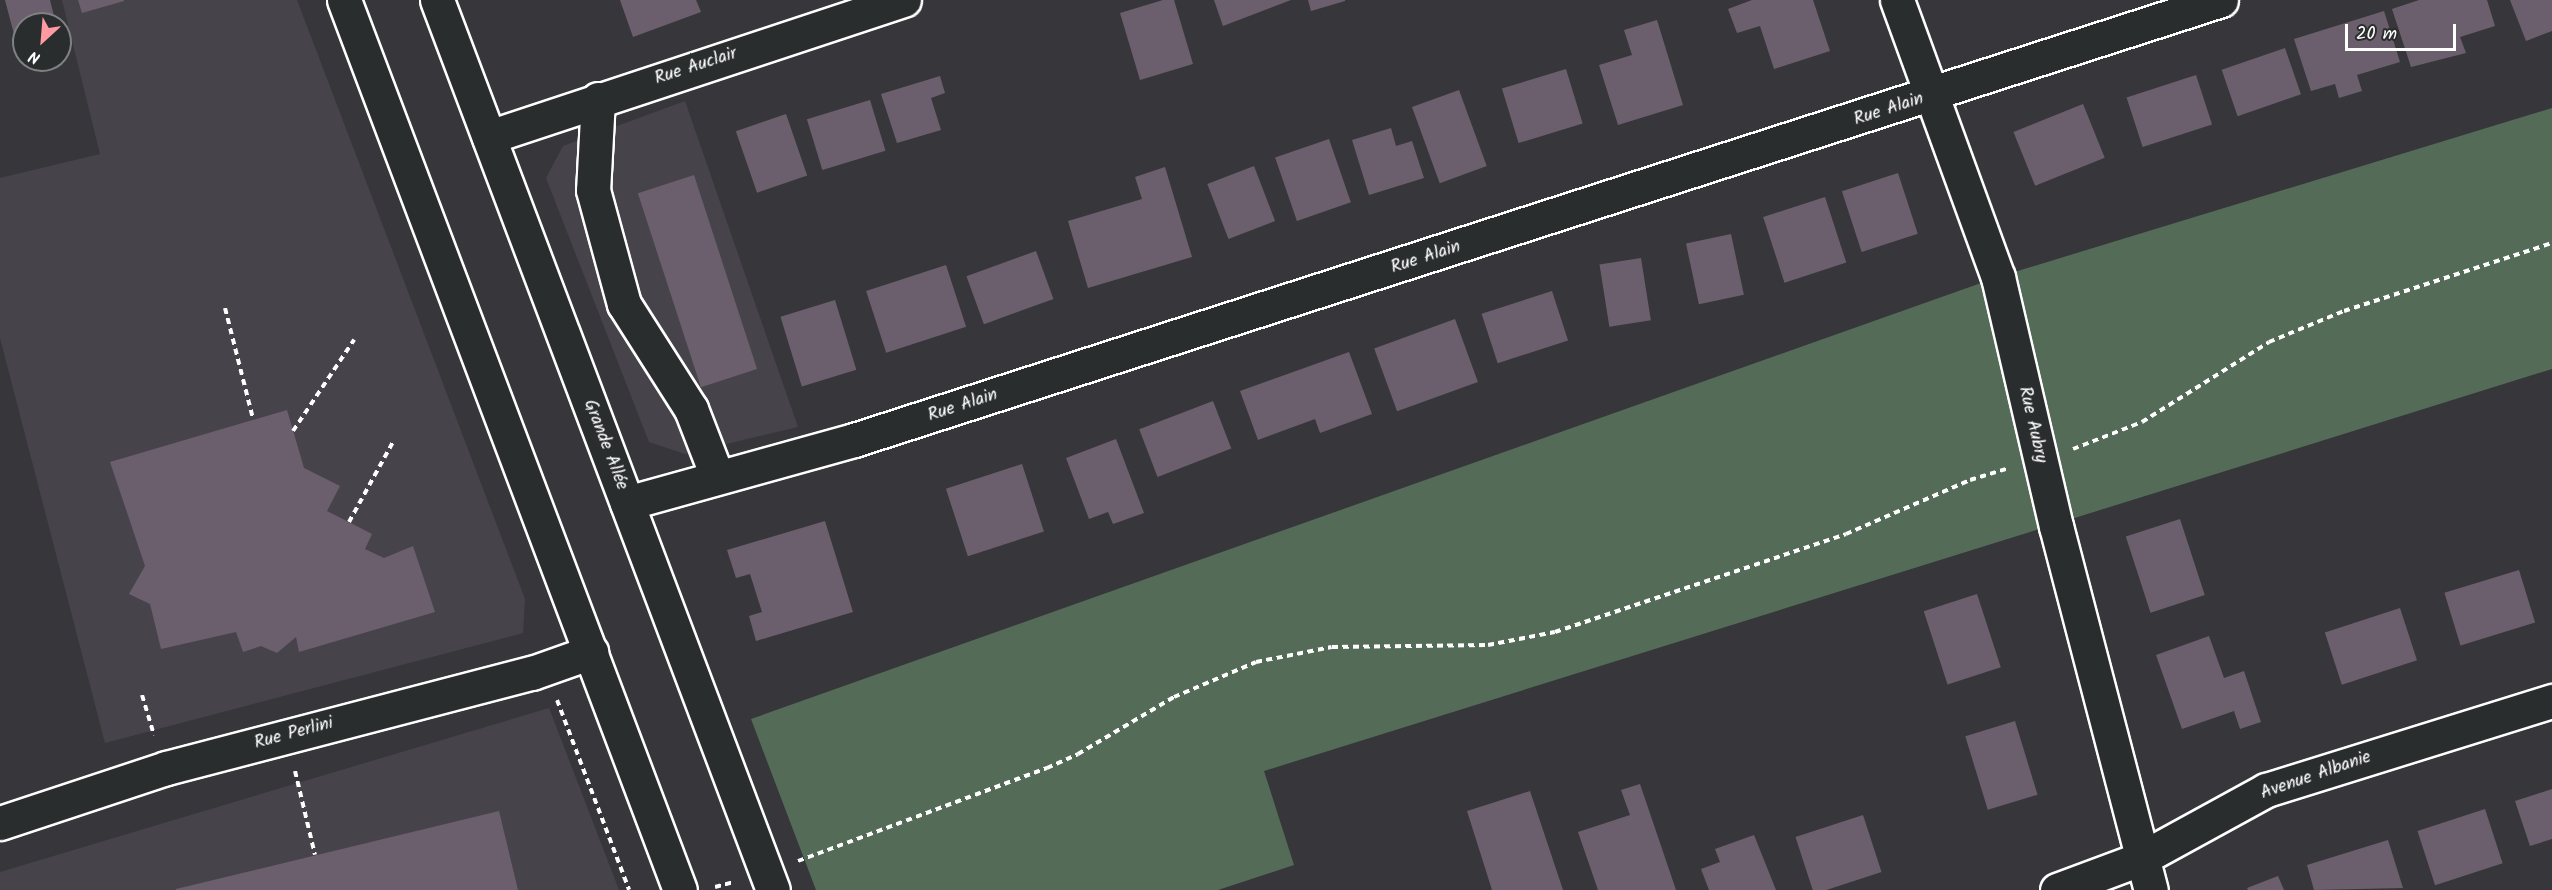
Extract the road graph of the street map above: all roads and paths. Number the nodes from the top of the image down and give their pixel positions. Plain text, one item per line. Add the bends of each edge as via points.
1 (344, 0) edge
2 (437, 0) edge
3 (904, 0) edge
4 (1897, 0) edge
5 (2221, 0) edge
6 (1932, 96) junction
7 (598, 99) junction
8 (489, 137) junction
9 (2552, 243) edge
10 (225, 308) dead end
11 (354, 340) dead end
12 (253, 420) dead end
13 (293, 431) dead end
14 (393, 442) dead end
15 (2063, 453) dead end
16 (2007, 469) dead end
17 (717, 476) junction
18 (627, 504) junction
19 (349, 522) dead end
20 (591, 652) junction
21 (142, 695) dead end
22 (2552, 701) edge
23 (559, 704) dead end
24 (286, 736) junction
25 (165, 768) junction
26 (0, 823) edge
27 (315, 855) dead end
28 (2140, 859) junction
29 (799, 860) dead end
30 (734, 882) dead end
31 (696, 889) edge
32 (628, 890) edge
33 (773, 890) edge
34 (2057, 890) edge
35 (2151, 890) edge

1 - 20 street
2 - 8 street, Grande Allée
3 - 7 street, Rue Auclair
4 - 6 street, Rue Aubry
5 - 6 street, Rue Alain
6 - 17 street, Rue Alain via 854,440
6 - 28 street, Rue Aubry via 1998,277
7 - 8 street, Rue Auclair
7 - 17 street via 592,190 624,304 691,409
8 - 18 street, Grande Allée
9 - 15 path via 2344,311 2269,342 2142,422
10 - 12 path
11 - 13 path
14 - 19 path
16 - 29 path via 1970,480 1880,521 1555,632 1488,645 1332,647 1256,662 1174,697 1078,754 984,794
17 - 18 street, Rue Alain
18 - 33 street, Grande Allée
20 - 24 street, Rue Perlini via 532,673
20 - 31 street
21 - 25 path
22 - 28 street, Avenue Albanie via 2266,790
23 - 32 path
24 - 25 street, Rue Perlini
24 - 27 path
25 - 26 street, Rue Perlini
28 - 34 street, Avenue Albanie
28 - 35 street, Rue Aubry
30 - 31 path

